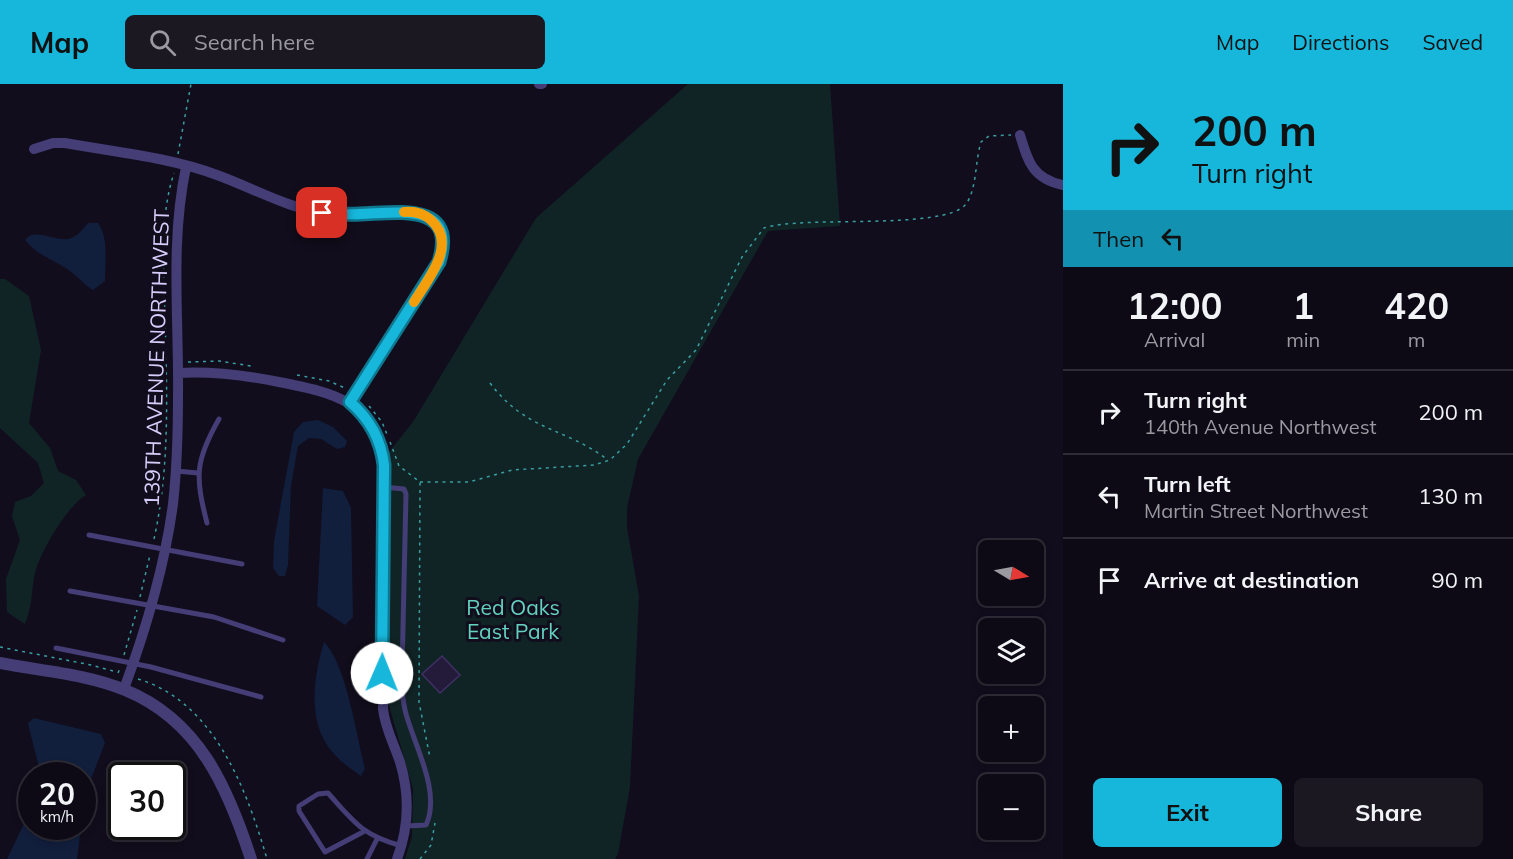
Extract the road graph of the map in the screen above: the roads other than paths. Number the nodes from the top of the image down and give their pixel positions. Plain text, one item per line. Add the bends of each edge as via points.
1 (1020, 135) road end
2 (34, 149) dead end
3 (186, 167) junction
4 (1063, 185) edge
5 (178, 373) junction
6 (350, 402) junction
7 (219, 419) dead end
8 (176, 471) junction
9 (198, 473) junction
10 (384, 487) junction
11 (207, 523) dead end
12 (89, 535) dead end
13 (164, 548) junction
14 (242, 564) dead end
15 (70, 591) dead end
16 (144, 605) junction
17 (283, 640) dead end
18 (56, 648) dead end
19 (0, 663) edge
20 (134, 663) junction
21 (382, 673) junction
22 (402, 674) junction
23 (124, 689) junction
24 (261, 697) dead end
25 (406, 826) junction
26 (363, 832) junction
27 (377, 839) junction
28 (402, 846) junction
29 (325, 852) junction
30 (251, 859) edge
31 (328, 859) edge
32 (367, 859) edge
33 (397, 859) edge

1 - 4 street via 1036,173
2 - 3 street via 65,143
3 - 5 street, 139TH AVENUE NORTHWEST via 175,259
3 - 6 street via 217,175 291,206 340,214 413,212 423,214 438,230 442,237 439,262
5 - 6 street via 234,373 322,391
5 - 8 street, 139TH AVENUE NORTHWEST
6 - 10 street via 367,419 382,452
7 - 9 lane via 203,447
8 - 9 lane
8 - 13 street, 139TH AVENUE NORTHWEST
9 - 11 lane
10 - 21 street
10 - 22 lane via 404,489 406,494
12 - 13 lane
13 - 14 lane
13 - 16 street, 139TH AVENUE NORTHWEST
15 - 16 lane
16 - 17 lane via 214,617
16 - 20 street, 139TH AVENUE NORTHWEST
18 - 20 lane
19 - 23 street
20 - 23 street, 139TH AVENUE NORTHWEST
20 - 24 lane
21 - 22 lane
21 - 25 street via 384,722 406,787
22 - 25 lane via 408,722 424,760 429,787 426,825
23 - 30 street via 166,713 211,761 230,798
25 - 28 street
26 - 27 lane
26 - 29 lane
26 - 29 lane via 328,793 318,794 299,806 299,811
27 - 28 lane
27 - 32 lane
28 - 33 street
29 - 31 lane

